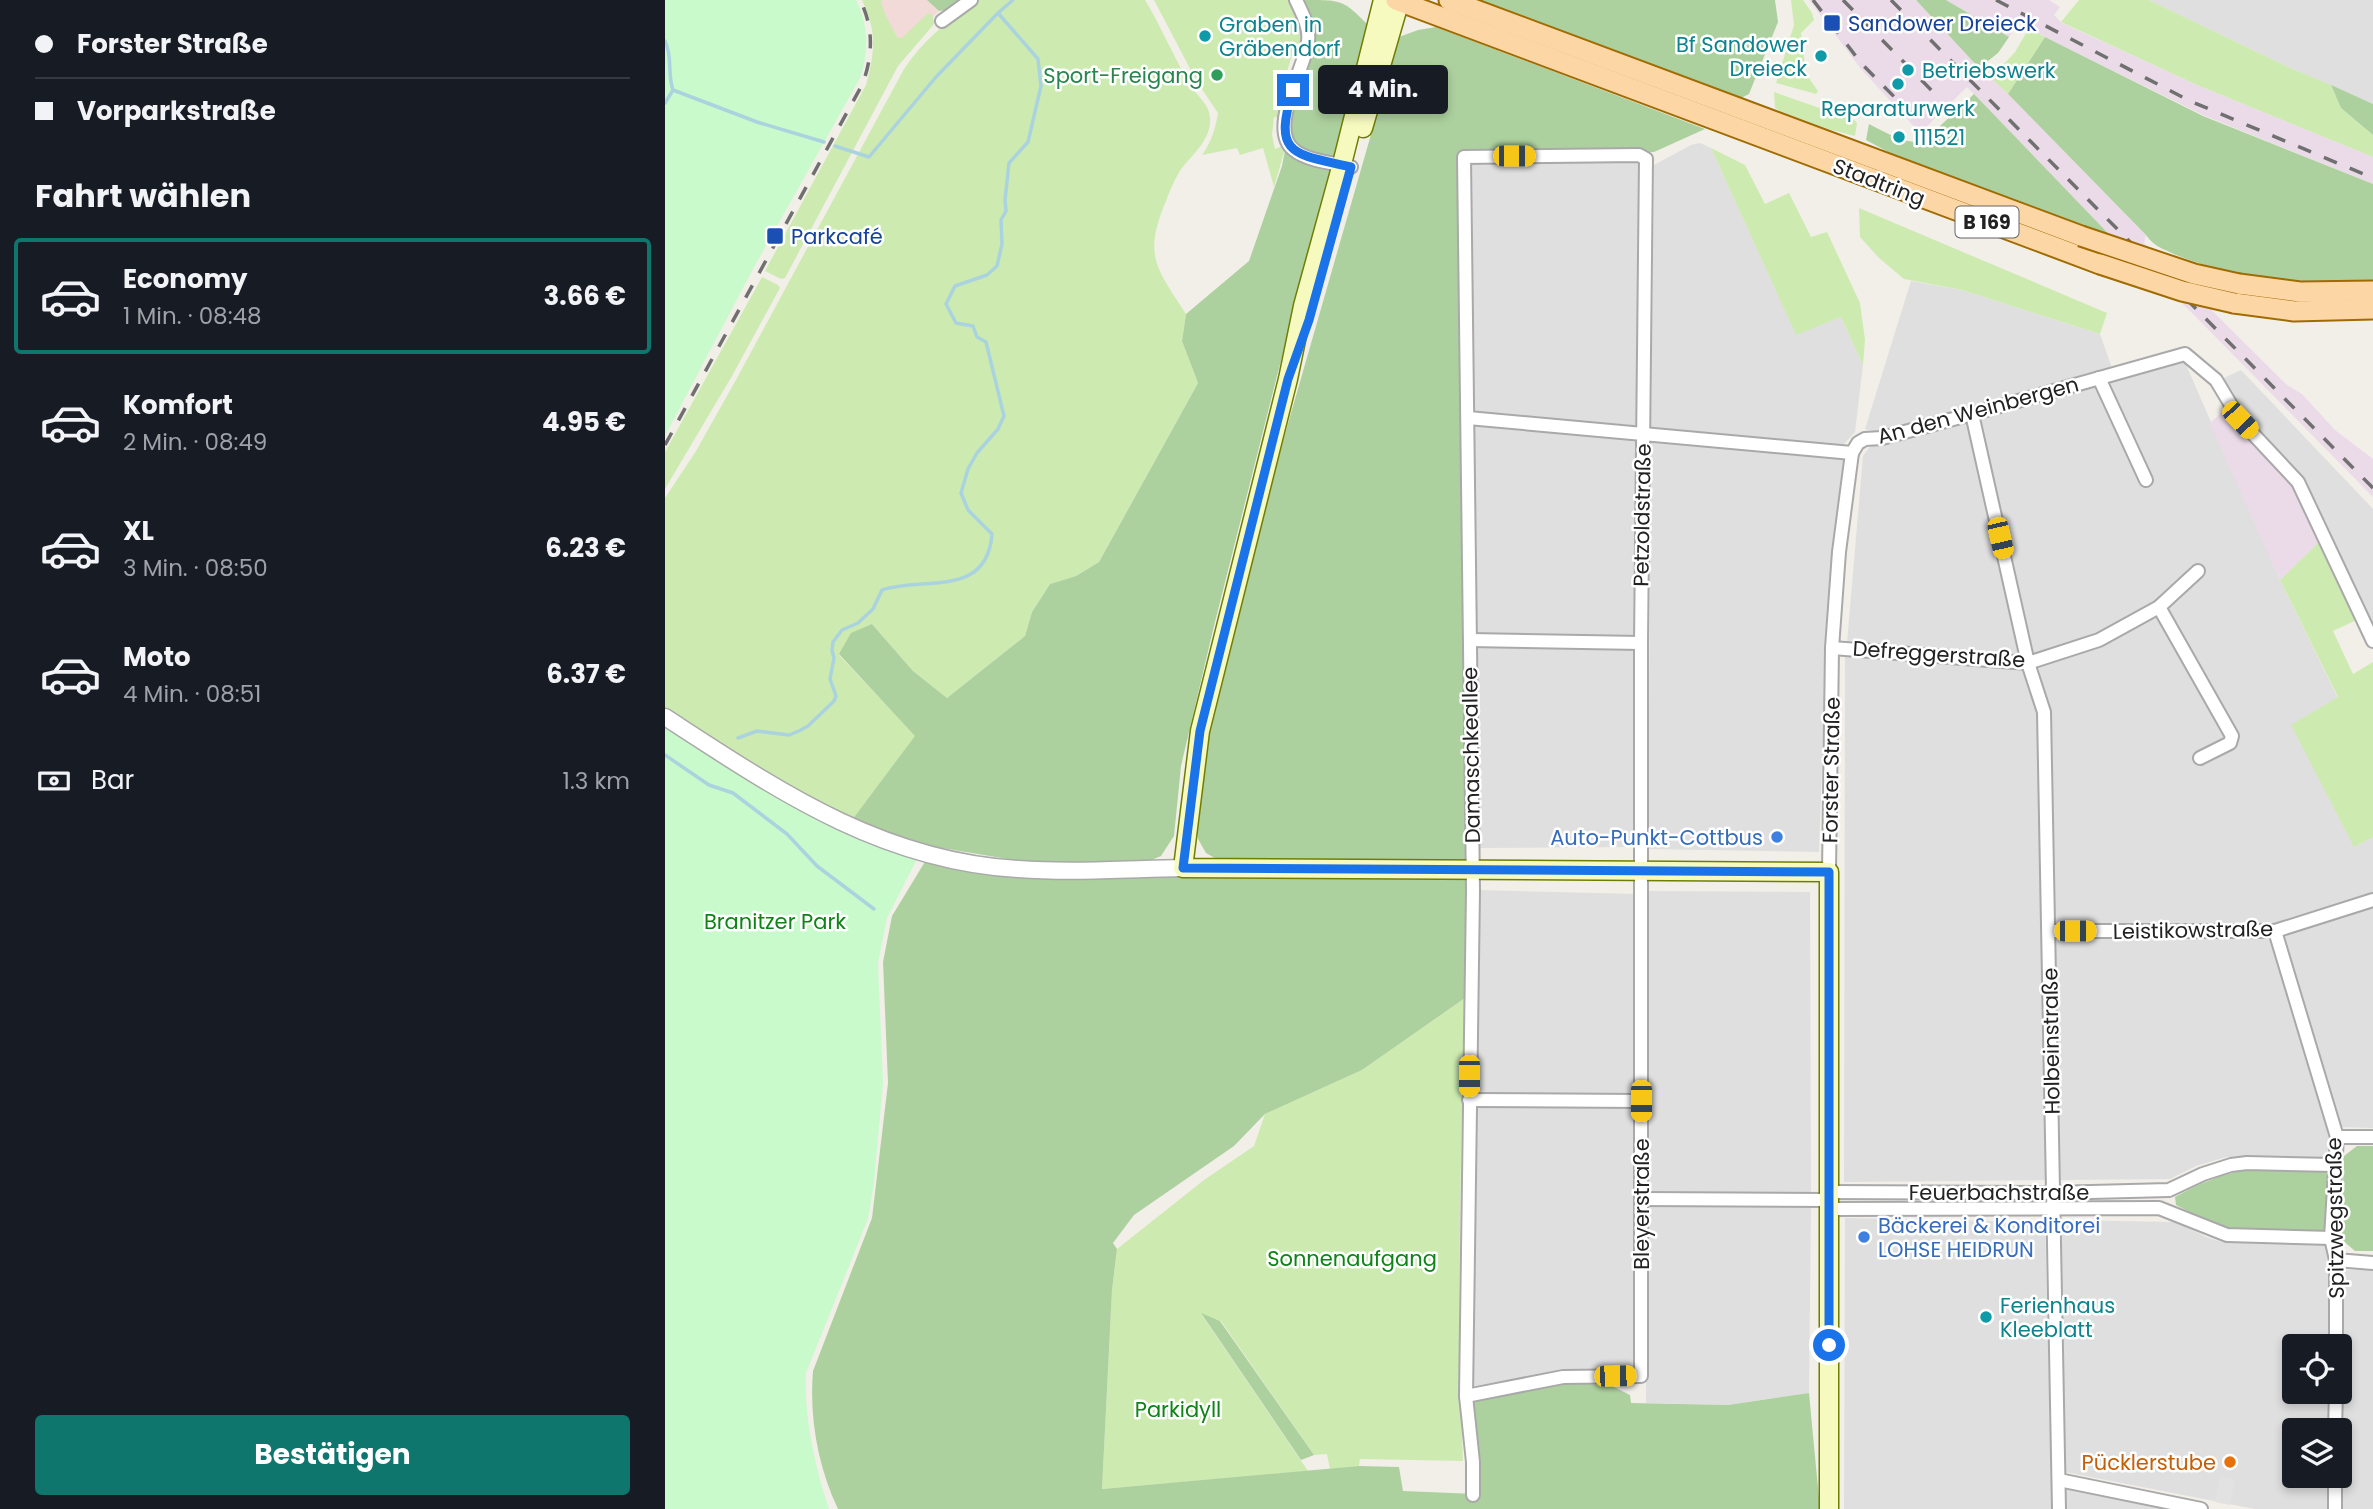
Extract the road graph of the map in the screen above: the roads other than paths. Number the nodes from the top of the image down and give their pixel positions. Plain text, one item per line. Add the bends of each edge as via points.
1 (971, 0) edge
2 (1296, 0) edge
3 (1395, 0) edge
4 (1449, 0) edge
5 (943, 21) dead end
6 (1646, 159) joint
7 (1347, 166) junction
8 (2373, 291) edge
9 (2373, 309) edge
10 (2099, 378) junction
11 (1972, 414) junction
12 (1468, 418) junction
13 (1643, 433) junction
14 (1855, 448) junction
15 (2146, 480) dead end
16 (2198, 571) dead end
17 (2159, 607) junction
18 (1470, 640) junction
19 (2373, 641) edge
20 (1641, 643) junction
21 (1832, 648) junction
22 (2028, 663) junction
23 (665, 717) edge
24 (2200, 758) dead end
25 (1183, 868) junction
26 (1472, 870) junction
27 (1642, 872) junction
28 (1829, 872) junction
29 (2373, 900) edge
30 (2050, 931) junction
31 (2275, 931) junction
32 (1469, 1100) junction
33 (1641, 1101) junction
34 (2337, 1137) junction
35 (2373, 1137) edge
36 (2334, 1165) junction
37 (2052, 1193) junction
38 (1641, 1199) junction
39 (1829, 1200) junction
40 (2053, 1208) junction
41 (2331, 1238) junction
42 (2336, 1260) junction
43 (2373, 1263) edge
44 (2336, 1334) edge
45 (1466, 1396) junction
46 (2059, 1480) junction
47 (2335, 1488) edge
48 (1473, 1495) dead end
49 (1829, 1509) edge
50 (2059, 1509) edge
51 (2201, 1509) edge
52 (2335, 1509) edge

1 - 5 street
2 - 7 street via 1305,18 1308,41 1285,115 1285,137 1300,154
3 - 7 main road
3 - 9 main road, Stadtring / B 169, bridge via 2182,291 2294,311
4 - 8 main road, Stadtring / B 169, bridge via 2194,274 2300,292
6 - 12 street, Damaschkeallee via 1639,155 1464,157
6 - 13 street, Petzoldstraße
7 - 25 main road via 1200,731
10 - 11 street, An den Weinbergen
10 - 15 street, An den Weinbergen
10 - 19 street, An den Weinbergen via 2185,354 2216,380 2240,420 2298,482
11 - 14 street, An den Weinbergen via 1865,439
11 - 22 street, Holbeinstraße
12 - 13 street, An den Weinbergen
12 - 18 street, Damaschkeallee
13 - 14 street, An den Weinbergen
13 - 20 street, Petzoldstraße
14 - 21 street, Forster Straße via 1839,552
16 - 17 street, Defreggerstraße
17 - 22 street, Defreggerstraße via 2099,640
17 - 24 street via 2232,736 2230,743
18 - 20 street
18 - 26 street, Damaschkeallee
20 - 27 street, Petzoldstraße
21 - 22 street, Defreggerstraße
21 - 28 street, Forster Straße
22 - 30 street, Holbeinstraße via 2044,712
23 - 25 street via 773,787 878,839 968,863 1017,869
25 - 26 main road
26 - 27 main road
26 - 32 street, Damaschkeallee
27 - 28 main road
27 - 33 street, Bleyerstraße
28 - 39 main road, Forster Straße
29 - 31 street, Leistikowstraße
30 - 31 street, Leistikowstraße
30 - 37 street, Holbeinstraße
31 - 34 street, Spitzwegstraße
32 - 33 street
32 - 45 street, Damaschkeallee
33 - 38 street, Bleyerstraße
34 - 35 street
34 - 36 street, Spitzwegstraße
36 - 37 street, Feuerbachstraße via 2247,1163 2203,1174 2169,1190
36 - 41 street, Spitzwegstraße
37 - 39 street, Feuerbachstraße
37 - 40 street, Holbeinstraße
38 - 39 street, Feuerbachstraße
38 - 45 street, Bleyerstraße via 1641,1376 1563,1377
39 - 40 street, Feuerbachstraße
39 - 49 main road, Forster Straße
40 - 41 street, Feuerbachstraße via 2159,1208 2227,1235
40 - 46 street, Holbeinstraße
41 - 42 street, Spitzwegstraße
42 - 43 street
42 - 44 street, Spitzwegstraße
45 - 48 street, Damaschkeallee
46 - 50 street, Holbeinstraße
46 - 51 street
47 - 52 street

